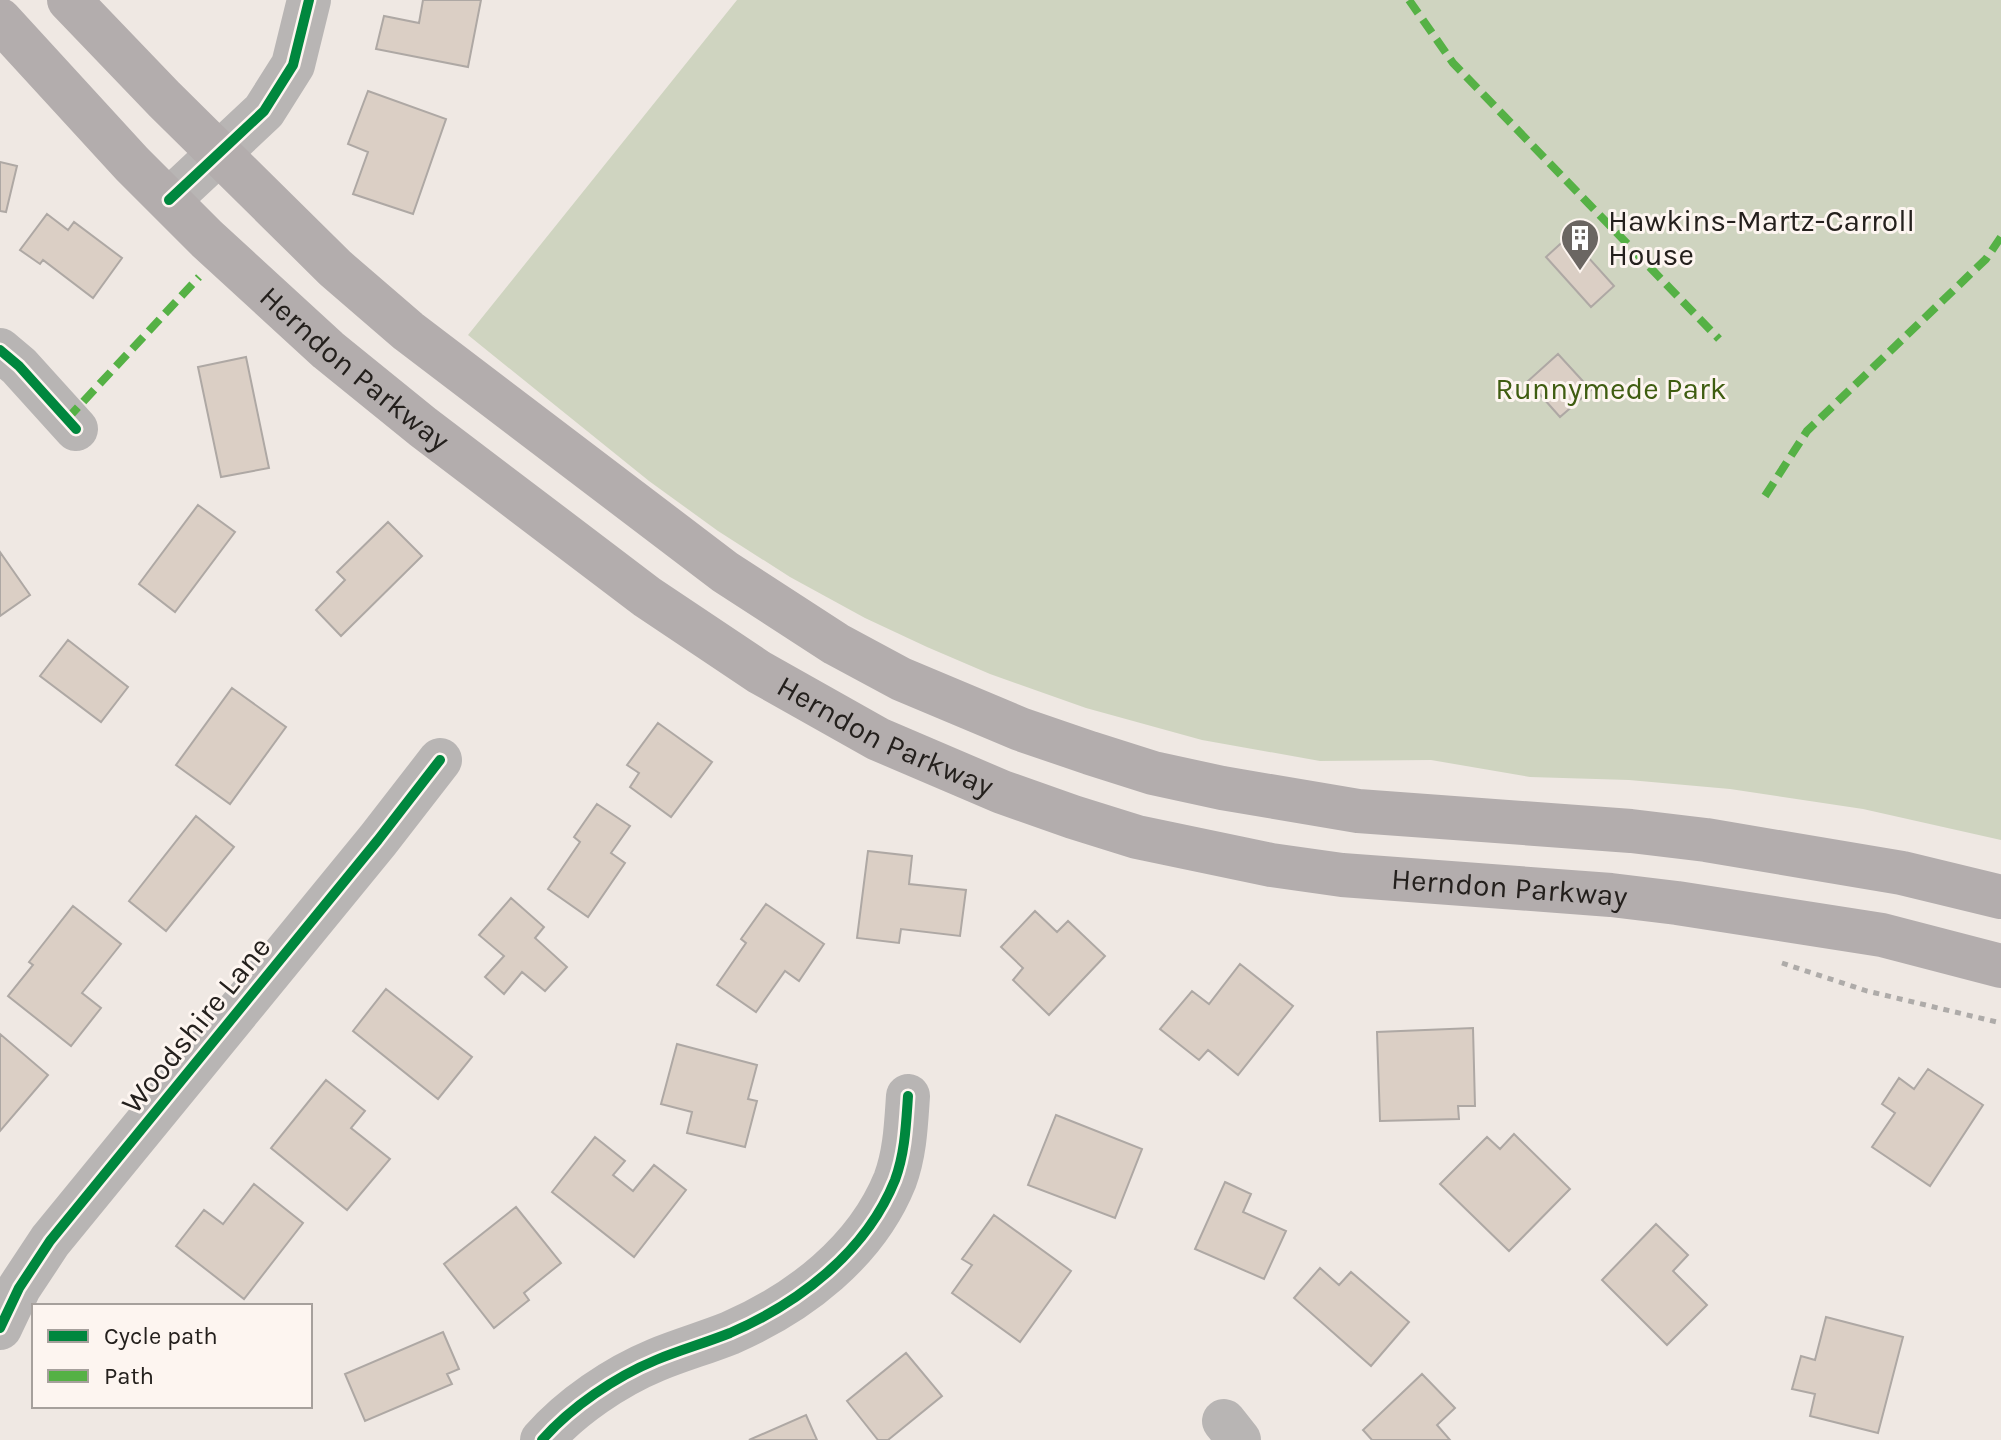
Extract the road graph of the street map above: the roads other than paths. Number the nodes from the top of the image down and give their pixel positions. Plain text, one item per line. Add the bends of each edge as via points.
1 (69, 0) edge
2 (309, 0) edge
3 (0, 20) edge
4 (219, 153) junction
5 (169, 200) junction
6 (0, 350) edge
7 (76, 429) dead end
8 (440, 760) dead end
9 (2001, 897) edge
10 (2001, 966) edge
11 (908, 1096) dead end
12 (0, 1328) edge
13 (542, 1440) edge

1 - 4 main road, Herndon Parkway
2 - 4 street via 293,65 264,111
3 - 5 main road, Herndon Parkway
4 - 5 street
4 - 9 main road, Herndon Parkway via 335,268 408,331 691,548 836,644 901,679 1020,729 1153,773 1284,800 1706,840 1902,873
5 - 10 main road, Herndon Parkway via 328,350 647,597 819,708 1002,792 1137,837 1271,865 1677,903 1882,935
6 - 7 street
8 - 12 street, Woodshire Lane via 50,1241
11 - 13 street via 906,1139 895,1179 875,1219 849,1253 805,1290 754,1321 653,1361 596,1394

